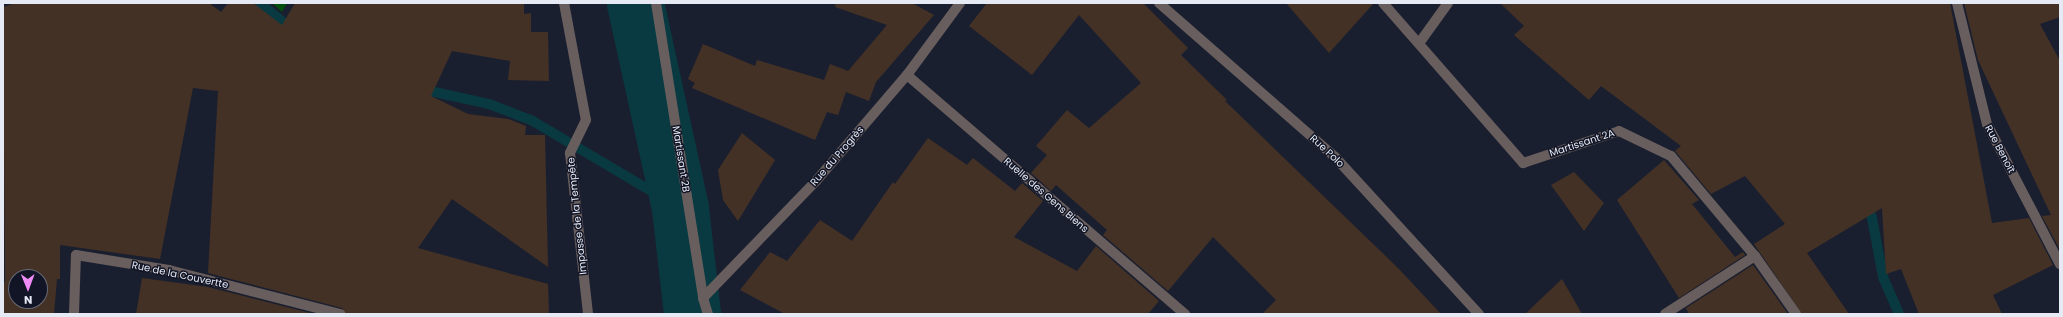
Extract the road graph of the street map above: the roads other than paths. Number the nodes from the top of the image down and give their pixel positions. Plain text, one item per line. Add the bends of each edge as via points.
1 (564, 3) edge
2 (656, 3) edge
3 (960, 3) edge
4 (1159, 3) edge
5 (1383, 3) edge
6 (1448, 3) edge
7 (1957, 3) edge
8 (1420, 42) junction
9 (906, 75) junction
10 (1756, 256) junction
11 (2060, 264) edge
12 (703, 298) junction
13 (74, 314) edge
14 (340, 314) edge
15 (588, 314) edge
16 (708, 314) edge
17 (1185, 314) edge
18 (1479, 314) edge
19 (1665, 314) edge
20 (1796, 314) edge

1 - 15 street, Impasse de la Tempête via 586,120 570,153
2 - 12 street, Martissant 2B
3 - 9 street, Rue du Progrès
4 - 18 street, Rue Polo via 1335,157
5 - 8 street, Martissant 2A
6 - 8 street
7 - 11 street, Rue Benoît via 1987,124
8 - 10 street, Martissant 2A via 1523,163 1619,131 1671,156
9 - 12 street, Rue du Progrès via 816,181
9 - 17 street, Ruelle des Gens Biens
10 - 19 street
10 - 20 street, Martissant 2A
12 - 16 street, Martissant 2B
13 - 14 street, Rue de la Couvertte via 76,255 168,270

